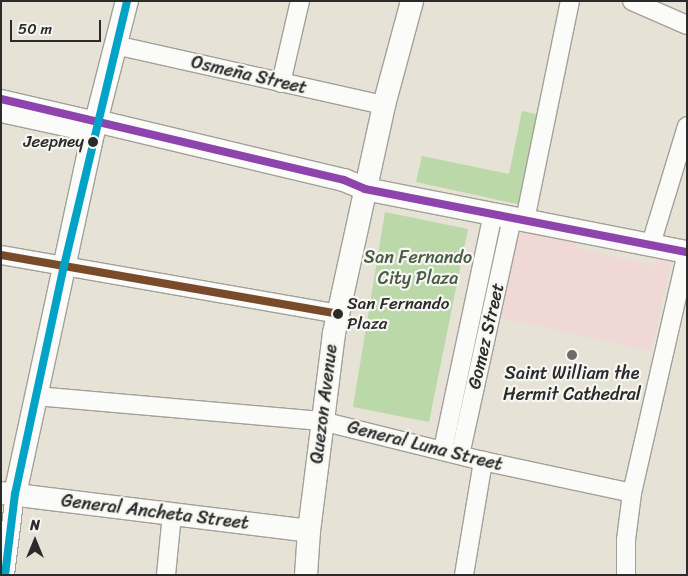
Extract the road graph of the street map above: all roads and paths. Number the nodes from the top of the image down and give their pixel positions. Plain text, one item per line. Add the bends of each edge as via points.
1 (127, 1) edge
2 (300, 1) edge
3 (412, 1) edge
4 (570, 1) edge
5 (632, 1) edge
6 (687, 25) edge
7 (115, 45) junction
8 (281, 83) junction
9 (1, 99) edge
10 (384, 105) junction
11 (1, 113) edge
12 (687, 126) edge
13 (95, 127) junction
14 (365, 189) junction
15 (510, 217) junction
16 (652, 244) junction
17 (687, 252) edge
18 (1, 255) edge
19 (64, 266) junction
20 (338, 314) junction
21 (36, 396) junction
22 (321, 421) junction
23 (443, 449) junction
24 (460, 454) junction
25 (483, 461) junction
26 (632, 493) junction
27 (8, 494) edge
28 (172, 514) junction
29 (309, 531) junction
30 (5, 575) edge
31 (166, 575) edge
32 (306, 575) edge
33 (464, 575) edge
34 (626, 575) edge

1 - 7 main road
2 - 8 street
3 - 10 main road, Quezon Avenue
4 - 15 street
5 - 6 street
7 - 8 street, Osmeña Street
7 - 13 main road
8 - 10 street, Osmeña Street
9 - 13 street
10 - 14 main road, Quezon Avenue
11 - 13 street
12 - 16 street
13 - 14 main road via 344,180
13 - 19 main road
14 - 15 main road
14 - 20 main road, Quezon Avenue
15 - 16 main road
15 - 23 street, Gomez Street
15 - 24 street, Gomez Street
16 - 17 main road
17 - 26 street
18 - 19 street
19 - 20 street
19 - 21 main road
20 - 22 main road, Quezon Avenue
21 - 22 street, General Luna Street
21 - 27 main road
22 - 23 street, General Luna Street
22 - 29 main road, Quezon Avenue
23 - 24 street, General Luna Street
24 - 25 street, General Luna Street
25 - 26 street, General Luna Street
25 - 33 street
26 - 34 street via 626,540
27 - 28 main road, General Ancheta Street
27 - 30 street
28 - 29 main road, General Ancheta Street
28 - 31 street
29 - 32 main road, Quezon Avenue

